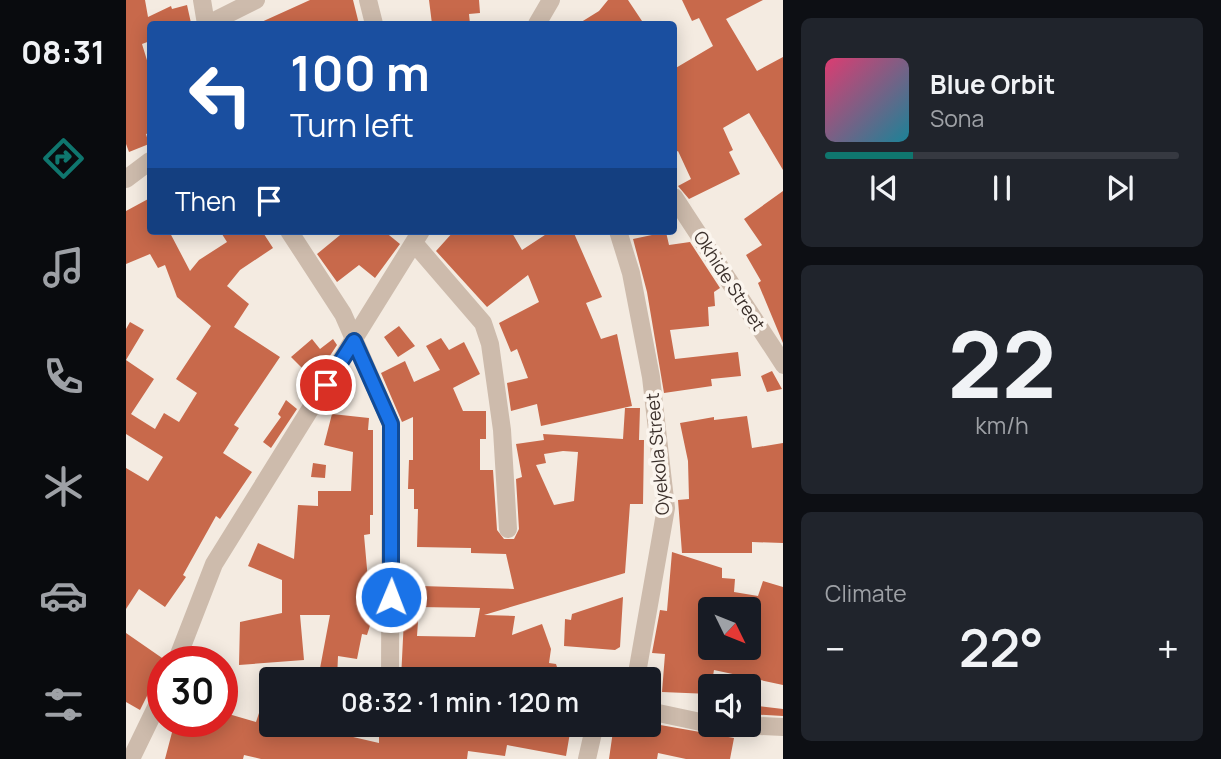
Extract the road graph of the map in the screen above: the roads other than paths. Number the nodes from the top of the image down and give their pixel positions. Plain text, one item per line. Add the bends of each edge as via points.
1 (202, 0) edge
2 (257, 0) edge
3 (368, 0) edge
4 (551, 0) edge
5 (206, 21) edge
6 (213, 21) edge
7 (373, 21) edge
8 (540, 21) edge
9 (147, 163) edge
10 (126, 178) edge
11 (677, 202) edge
12 (292, 235) edge
13 (619, 235) edge
14 (417, 237) edge
15 (354, 341) junction
16 (783, 365) edge
17 (508, 529) dead end
18 (182, 646) edge
19 (390, 667) edge
20 (638, 667) edge
21 (661, 713) edge
22 (698, 721) edge
23 (147, 726) edge
24 (761, 726) edge
25 (783, 727) edge
26 (592, 737) edge
27 (131, 759) edge
28 (587, 759) edge

1 - 5 street
2 - 6 street
3 - 7 street
4 - 8 street
9 - 10 street
11 - 16 street, Okhide Street
12 - 15 street via 343,314
13 - 20 street, Oyekola Street via 651,377 666,508
14 - 15 street
14 - 17 street via 483,323 502,430
15 - 18 street via 214,564
15 - 19 street via 391,424
21 - 22 street
23 - 27 street
24 - 25 street
26 - 28 street

